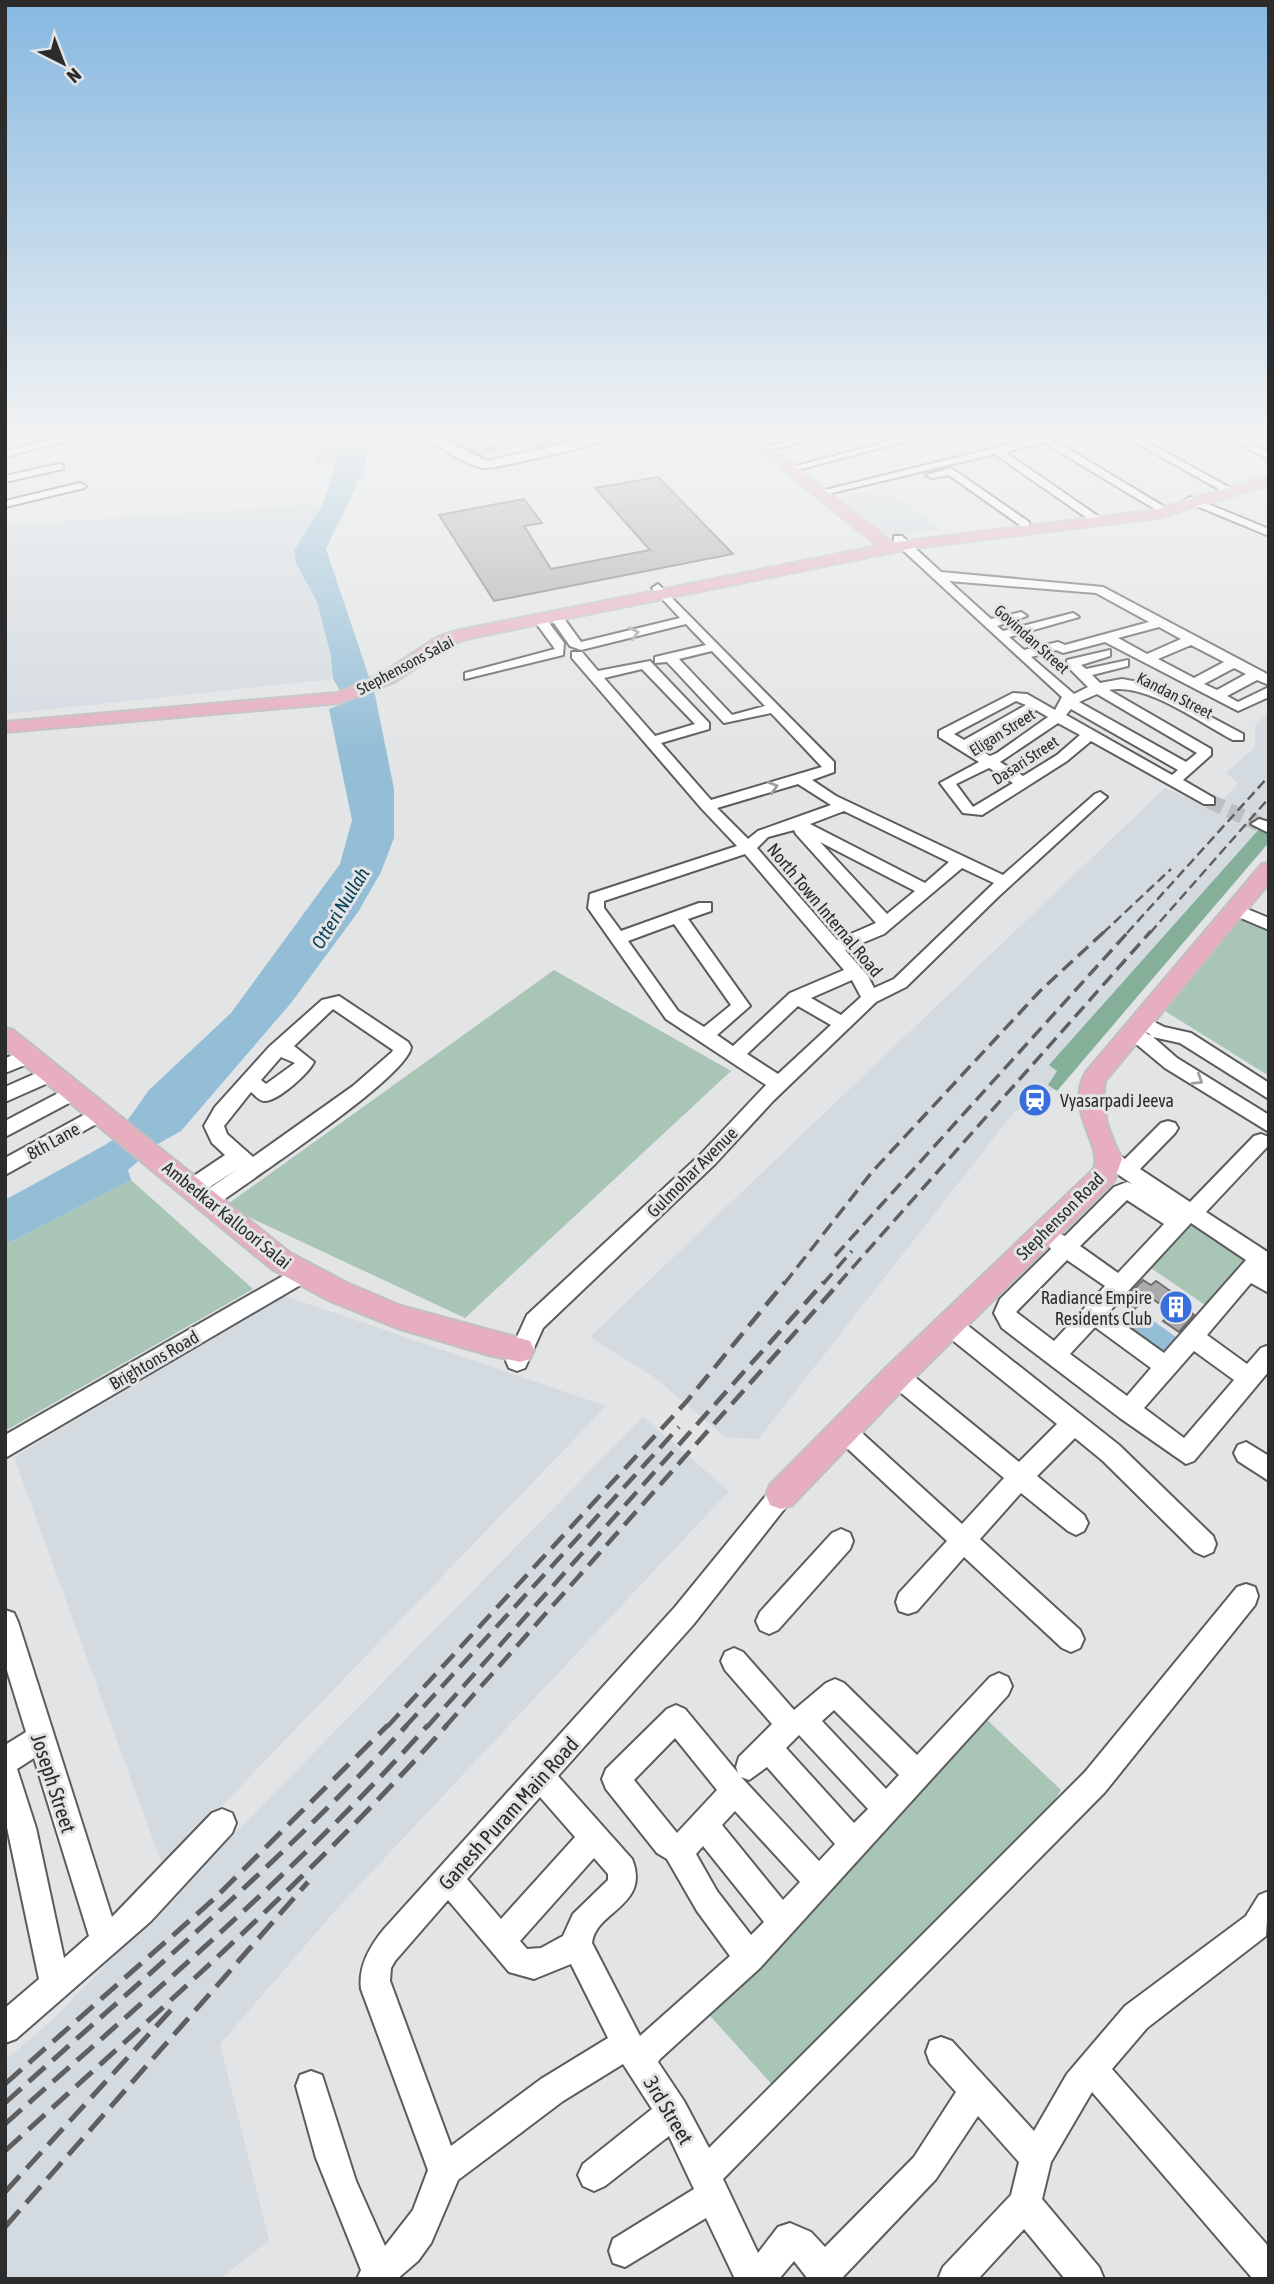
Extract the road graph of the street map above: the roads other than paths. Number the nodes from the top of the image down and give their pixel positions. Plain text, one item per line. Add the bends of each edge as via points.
1 (880, 539) edge
2 (930, 539) edge
3 (888, 544) junction
4 (939, 576) junction
5 (660, 591) junction
6 (1021, 616) dead end
7 (1073, 617) dead end
8 (547, 618) junction
9 (687, 620) junction
10 (988, 624) junction
11 (1161, 624) junction
12 (1001, 635) junction
13 (1107, 638) junction
14 (1191, 640) junction
15 (713, 646) junction
16 (577, 648) junction
17 (559, 649) junction
18 (1105, 653) dead end
19 (1021, 656) junction
20 (669, 657) junction
21 (1147, 659) junction
22 (1234, 662) junction
23 (1123, 663) dead end
24 (645, 664) junction
25 (1077, 668) junction
26 (384, 675) junction
27 (470, 676) dead end
28 (596, 676) junction
29 (1263, 677) edge
30 (689, 679) junction
31 (1113, 684) junction
32 (1195, 684) junction
33 (666, 686) junction
34 (1097, 688) junction
35 (1269, 691) edge
36 (337, 693) junction
37 (1217, 696) junction
38 (709, 699) junction
39 (1069, 702) junction
40 (1035, 705) junction
41 (685, 706) junction
42 (774, 708) junction
43 (1057, 718) junction
44 (5, 719) edge
45 (5, 727) edge
46 (1089, 735) junction
47 (1238, 737) dead end
48 (652, 741) junction
49 (962, 747) junction
50 (1204, 752) junction
51 (990, 764) junction
52 (1187, 769) junction
53 (800, 779) junction
54 (1022, 782) junction
55 (1172, 782) junction
56 (1100, 797) dead end
57 (1209, 801) tunnel mouth
58 (707, 806) junction
59 (845, 806) junction
60 (977, 812) joint
61 (796, 824) junction
62 (748, 848) junction
63 (960, 861) junction
64 (1269, 869) edge
65 (1005, 882) junction
66 (926, 890) junction
67 (705, 908) dead end
68 (1234, 909) junction
69 (678, 917) junction
70 (886, 923) junction
71 (1269, 925) edge
72 (617, 939) junction
73 (834, 948) junction
74 (855, 972) junction
75 (796, 997) junction
76 (870, 998) junction
77 (844, 1024) junction
78 (1150, 1034) junction
79 (5, 1036) edge
80 (703, 1037) junction
81 (277, 1051) junction
82 (734, 1056) junction
83 (10, 1058) edge
84 (41, 1078) junction
85 (250, 1081) junction
86 (779, 1084) junction
87 (1269, 1092) edge
88 (5, 1095) edge
89 (64, 1097) junction
90 (96, 1116) junction
91 (1168, 1128) dead end
92 (5, 1130) edge
93 (1265, 1133) edge
94 (245, 1162) junction
95 (154, 1163) junction
96 (1119, 1164) junction
97 (5, 1167) edge
98 (200, 1194) junction
99 (1187, 1215) junction
100 (1044, 1233) junction
101 (1065, 1248) junction
102 (1259, 1264) edge
103 (296, 1277) junction
104 (1269, 1284) edge
105 (1120, 1285) junction
106 (1093, 1314) junction
107 (949, 1324) junction
108 (1192, 1337) junction
109 (519, 1355) joint
110 (1055, 1355) junction
111 (1269, 1355) edge
112 (1166, 1367) junction
113 (897, 1376) junction
114 (1249, 1378) junction
115 (1128, 1411) junction
116 (1073, 1424) junction
117 (843, 1430) junction
118 (5, 1447) edge
119 (1246, 1454) dead end
120 (1269, 1470) edge
121 (1021, 1476) junction
122 (781, 1495) joint
123 (1076, 1523) dead end
124 (841, 1541) dead end
125 (963, 1541) junction
126 (1204, 1544) dead end
127 (1247, 1597) dead end
128 (908, 1602) dead end
129 (769, 1621) dead end
130 (5, 1622) edge
131 (1071, 1639) dead end
132 (734, 1661) dead end
133 (999, 1686) dead end
134 (797, 1723) junction
135 (40, 1739) junction
136 (5, 1761) edge
137 (5, 1773) edge
138 (919, 1776) junction
139 (542, 1778) junction
140 (735, 1791) junction
141 (887, 1810) junction
142 (222, 1823) dead end
143 (704, 1825) junction
144 (594, 1837) junction
145 (855, 1845) junction
146 (677, 1849) junction
147 (449, 1880) junction
148 (820, 1884) junction
149 (783, 1923) junction
150 (1265, 1923) edge
151 (500, 1941) junction
152 (106, 1943) junction
153 (577, 1944) junction
154 (750, 1958) junction
155 (55, 1984) junction
156 (5, 2028) edge
157 (941, 2052) dead end
158 (634, 2054) junction
159 (1092, 2069) junction
160 (311, 2086) dead end
161 (976, 2090) junction
162 (673, 2112) junction
163 (1036, 2157) junction
164 (444, 2170) junction
165 (594, 2175) dead end
166 (709, 2185) junction
167 (1025, 2204) junction
168 (625, 2251) dead end
169 (1269, 2272) edge
170 (377, 2275) edge
171 (756, 2279) edge
172 (955, 2279) edge
173 (1087, 2279) edge

1 - 3 main road
2 - 3 main road, Stephensons Salai
3 - 4 street, Govindan Street
3 - 5 main road, Stephensons Salai
4 - 10 street, Govindan Street
4 - 11 street via 1099,590
5 - 8 main road, Stephensons Salai
5 - 9 street
5 - 26 main road, Stephensons Salai via 442,634
6 - 10 street
7 - 12 street
8 - 16 street, North Town Internal Road
8 - 17 street
8 - 26 main road, Stephensons Salai via 442,642
9 - 15 street
16 -> 9 street
10 - 12 street, Govindan Street
11 - 13 street
11 - 14 street
12 - 19 street, Govindan Street
13 - 19 street
13 - 21 street
14 - 21 street
14 - 22 street
15 - 20 street
15 - 42 street
16 - 17 street
16 - 28 street, North Town Internal Road
17 - 27 street
18 - 25 street
19 - 39 street, Govindan Street via 1069,696
20 - 24 street
20 - 30 street
21 - 32 street
22 - 29 street
22 - 32 street
23 - 25 street
24 - 28 street
24 - 33 street
25 - 34 street
26 - 36 main road, Stephensons Salai
28 - 48 street, North Town Internal Road
29 - 37 street
30 - 33 street
30 - 38 street
31 - 34 street
31 - 47 street via 1144,687
31 - 50 street, Kandan Street via 1220,738
32 - 37 street
33 - 41 street
34 - 39 street
34 - 50 street
35 - 37 street via 1242,707
36 - 44 main road, Stephensons Salai
36 - 45 main road, Stephensons Salai
38 - 41 street
38 - 42 street via 729,720
39 - 43 street, Eligan Street
39 - 52 street, Govindan Street
40 - 43 street
40 - 49 street
40 - 49 street via 1013,697 944,734
41 - 48 street via 704,726
42 - 53 street via 829,765 826,771
43 - 46 street
43 - 51 street, Eligan Street
46 - 54 street, Dasari Street
46 - 55 street
48 - 58 street, North Town Internal Road
49 - 51 street
50 - 52 street
51 - 54 street
51 - 60 street, Eligan Street via 947,783 968,810
52 - 55 street
58 -> 53 street
53 - 59 street
54 - 60 street, Dasari Street
55 - 57 street
56 - 65 street, Gulmohar Avenue
58 - 62 street, North Town Internal Road
59 - 61 street
59 - 63 street
61 - 62 street via 763,834
61 - 66 street
61 - 70 street
62 - 72 street via 596,898 596,908
62 - 73 street, North Town Internal Road
63 - 65 street
63 - 66 street
64 - 68 main road, Stephenson Road
65 - 76 street, Gulmohar Avenue via 900,983
66 - 70 street
67 - 69 street
68 - 71 street
68 - 78 main road, Stephenson Road
69 - 72 street
69 - 80 street via 741,1006
70 - 73 street
72 - 80 street via 664,1008
73 - 74 street, North Town Internal Road
74 - 75 street
74 - 76 street, North Town Internal Road
75 - 77 street
75 - 82 street
76 - 77 street, Gulmohar Avenue
77 - 86 street, Gulmohar Avenue
78 - 87 street via 1185,1038
78 -> 93 street via 1171,1063
78 - 96 main road, Stephenson Road via 1094,1078 1089,1096 1092,1118
79 - 90 main road, Ambedkar Kalloori Salai
80 - 82 street
81 - 85 street
81 - 85 street via 295,1052 305,1062 302,1068 266,1094
81 - 94 street via 328,1004 340,1002 402,1047 401,1055 360,1091
82 - 86 street
83 - 84 main road, Ambedkar Kalloori Salai
84 - 88 street
84 - 89 main road, Ambedkar Kalloori Salai
85 - 94 street via 214,1126 215,1133
86 - 109 street, Gulmohar Avenue via 708,1159 542,1314
89 - 90 main road, Ambedkar Kalloori Salai
89 - 92 street
90 - 95 main road, Ambedkar Kalloori Salai
90 - 97 street, 8th Lane
91 - 96 street
93 - 99 street
94 - 98 street
95 - 98 main road, Ambedkar Kalloori Salai
95 - 103 main road, Ambedkar Kalloori Salai via 265,1264
96 - 99 street
96 - 100 main road, Stephenson Road
98 - 103 main road, Ambedkar Kalloori Salai
99 - 101 street via 1127,1190
99 - 102 street
99 - 105 street
100 - 101 street
100 - 107 main road, Stephenson Road
101 - 105 street
101 - 110 street via 1005,1313
102 - 104 street
102 - 108 street
103 - 109 main road, Ambedkar Kalloori Salai via 359,1313 431,1339
103 - 118 street, Brightons Road
105 - 106 street
106 - 110 street
106 - 112 street
107 - 113 main road, Stephenson Road
107 - 116 street
108 - 112 street
108 - 114 street
110 - 115 street
111 - 114 street
112 - 115 street
113 - 117 main road, Stephenson Road
113 - 121 street
114 - 115 street via 1186,1453
116 - 121 street
116 - 126 street via 1111,1453
117 - 122 main road, Stephenson Road
117 - 125 street
119 - 120 street
121 - 123 street
121 - 125 street
122 - 139 street, Ganesh Puram Main Road via 684,1616
124 - 129 street
125 - 128 street
125 - 131 street
127 - 166 street via 1095,1782
130 - 135 street, Joseph Street
132 - 134 street
133 - 138 street
134 - 138 street via 835,1692
134 - 141 street
134 - 145 street via 759,1758
135 - 136 street
135 - 152 street, Joseph Street
137 - 155 street via 22,1828
138 - 141 street
139 - 144 street
139 - 147 street, Ganesh Puram Main Road
140 - 143 street
140 - 146 street via 676,1718 616,1779 667,1843
140 - 148 street
141 - 145 street
142 - 152 street
143 - 146 street
143 - 149 street
144 - 151 street
144 - 153 street via 624,1877 580,1929
145 - 148 street
146 - 154 street via 707,1901
147 - 151 street
147 - 164 street, Ganesh Puram Main Road via 385,1950 373,1976
148 - 149 street
149 - 154 street
150 - 159 street via 1136,2017
151 - 153 street via 528,1966
152 - 155 street
153 - 158 street, 3rd Street
154 - 158 street via 649,2048
155 - 156 street
157 - 161 street
158 - 162 street, 3rd Street
158 - 164 street via 552,2091
159 - 163 street
159 - 169 street
160 - 170 street via 337,2177
161 - 163 street
161 - 171 street via 925,2168 828,2268 823,2270 799,2242 790,2239
162 - 165 street
162 - 166 street, 3rd Street
163 - 167 street
164 - 170 street via 439,2192 419,2231
166 - 168 street
166 - 171 street, 3rd Street
167 - 172 street
167 - 173 street

